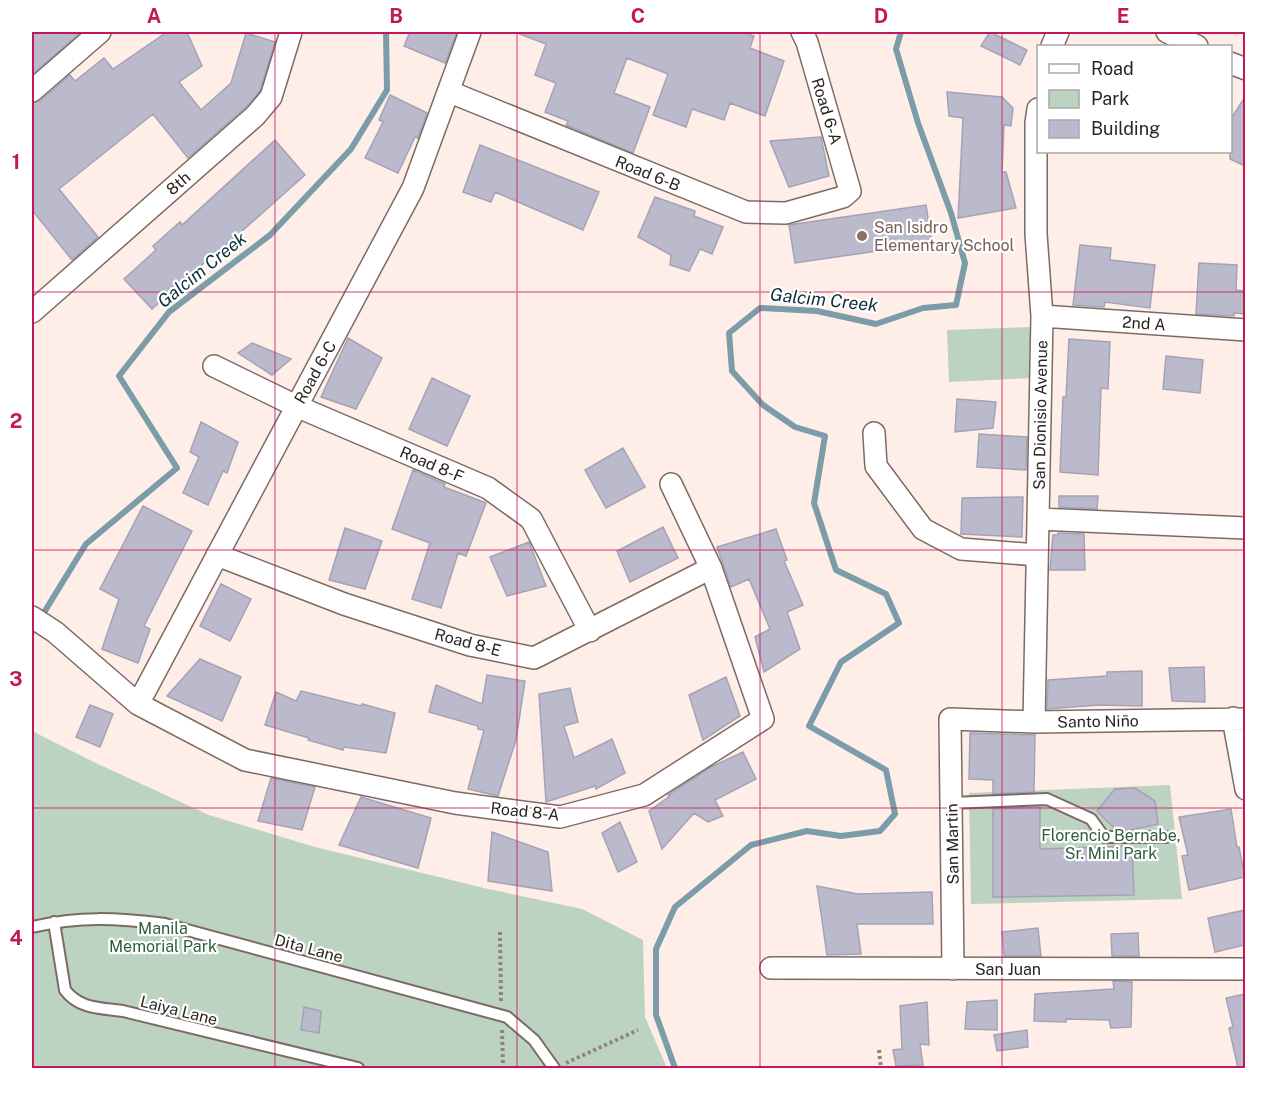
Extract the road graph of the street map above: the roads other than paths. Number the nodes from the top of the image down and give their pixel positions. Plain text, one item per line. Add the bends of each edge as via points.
1 (100, 32) edge
2 (291, 32) edge
3 (470, 32) edge
4 (802, 32) edge
5 (1167, 32) edge
6 (1195, 45) edge
7 (32, 92) edge
8 (450, 92) junction
9 (1037, 116) edge
10 (850, 191) joint
11 (32, 312) edge
12 (1042, 316) junction
13 (1245, 330) edge
14 (214, 366) dead end
15 (296, 406) junction
16 (874, 433) dead end
17 (671, 484) dead end
18 (1038, 519) junction
19 (1245, 528) edge
20 (217, 555) junction
21 (1037, 555) junction
22 (711, 568) junction
23 (32, 617) edge
24 (590, 631) junction
25 (138, 704) junction
26 (1239, 718) edge
27 (950, 719) joint
28 (1034, 722) junction
29 (1245, 789) edge
30 (951, 803) junction
31 (1166, 837) dead end
32 (54, 922) junction
33 (32, 927) edge
34 (771, 968) dead end
35 (953, 969) junction
36 (1245, 969) edge
37 (358, 1068) edge
38 (554, 1068) edge

1 - 7 street
2 - 11 street, 8th via 271,97 255,116
3 - 8 street, Road 6-C
4 - 10 street, Road 6-A
5 - 6 street
8 - 10 street, Road 6-B via 746,212 786,213 843,197
8 - 15 street, Road 6-C via 413,188
9 - 12 street, San Dionisio Avenue via 1036,234
12 - 13 street, 2nd A
12 - 18 street, San Dionisio Avenue
14 - 15 street, Road 8-F
15 - 20 street, Road 6-C
15 - 24 street, Road 8-F via 488,488 531,519
16 - 21 street via 876,466 923,529 961,549
17 - 22 street, Road 8-A
18 - 19 street
18 - 21 street, San Dionisio Avenue
20 - 24 street, Road 8-E via 344,604 470,645 534,658
20 - 25 street, Road 6-C
21 - 28 street, San Dionisio Avenue
22 - 24 street, Road 8-E
22 - 25 street, Road 8-A via 763,719 644,795 560,817 455,803 244,760
23 - 25 street, Road 8-A
26 - 28 street, Santo Niño
26 - 29 street
27 - 28 street, Santo Niño
27 - 30 street, San Martin
30 - 31 lane via 1047,799 1091,819 1104,837
30 - 35 street, San Martin
32 - 33 lane, Dita Lane
32 - 37 lane, Laiya Lane via 65,990 84,1005
32 - 38 lane, Dita Lane via 118,918 165,924 507,1017 534,1040
34 - 35 street, San Juan
35 - 36 street, San Juan

